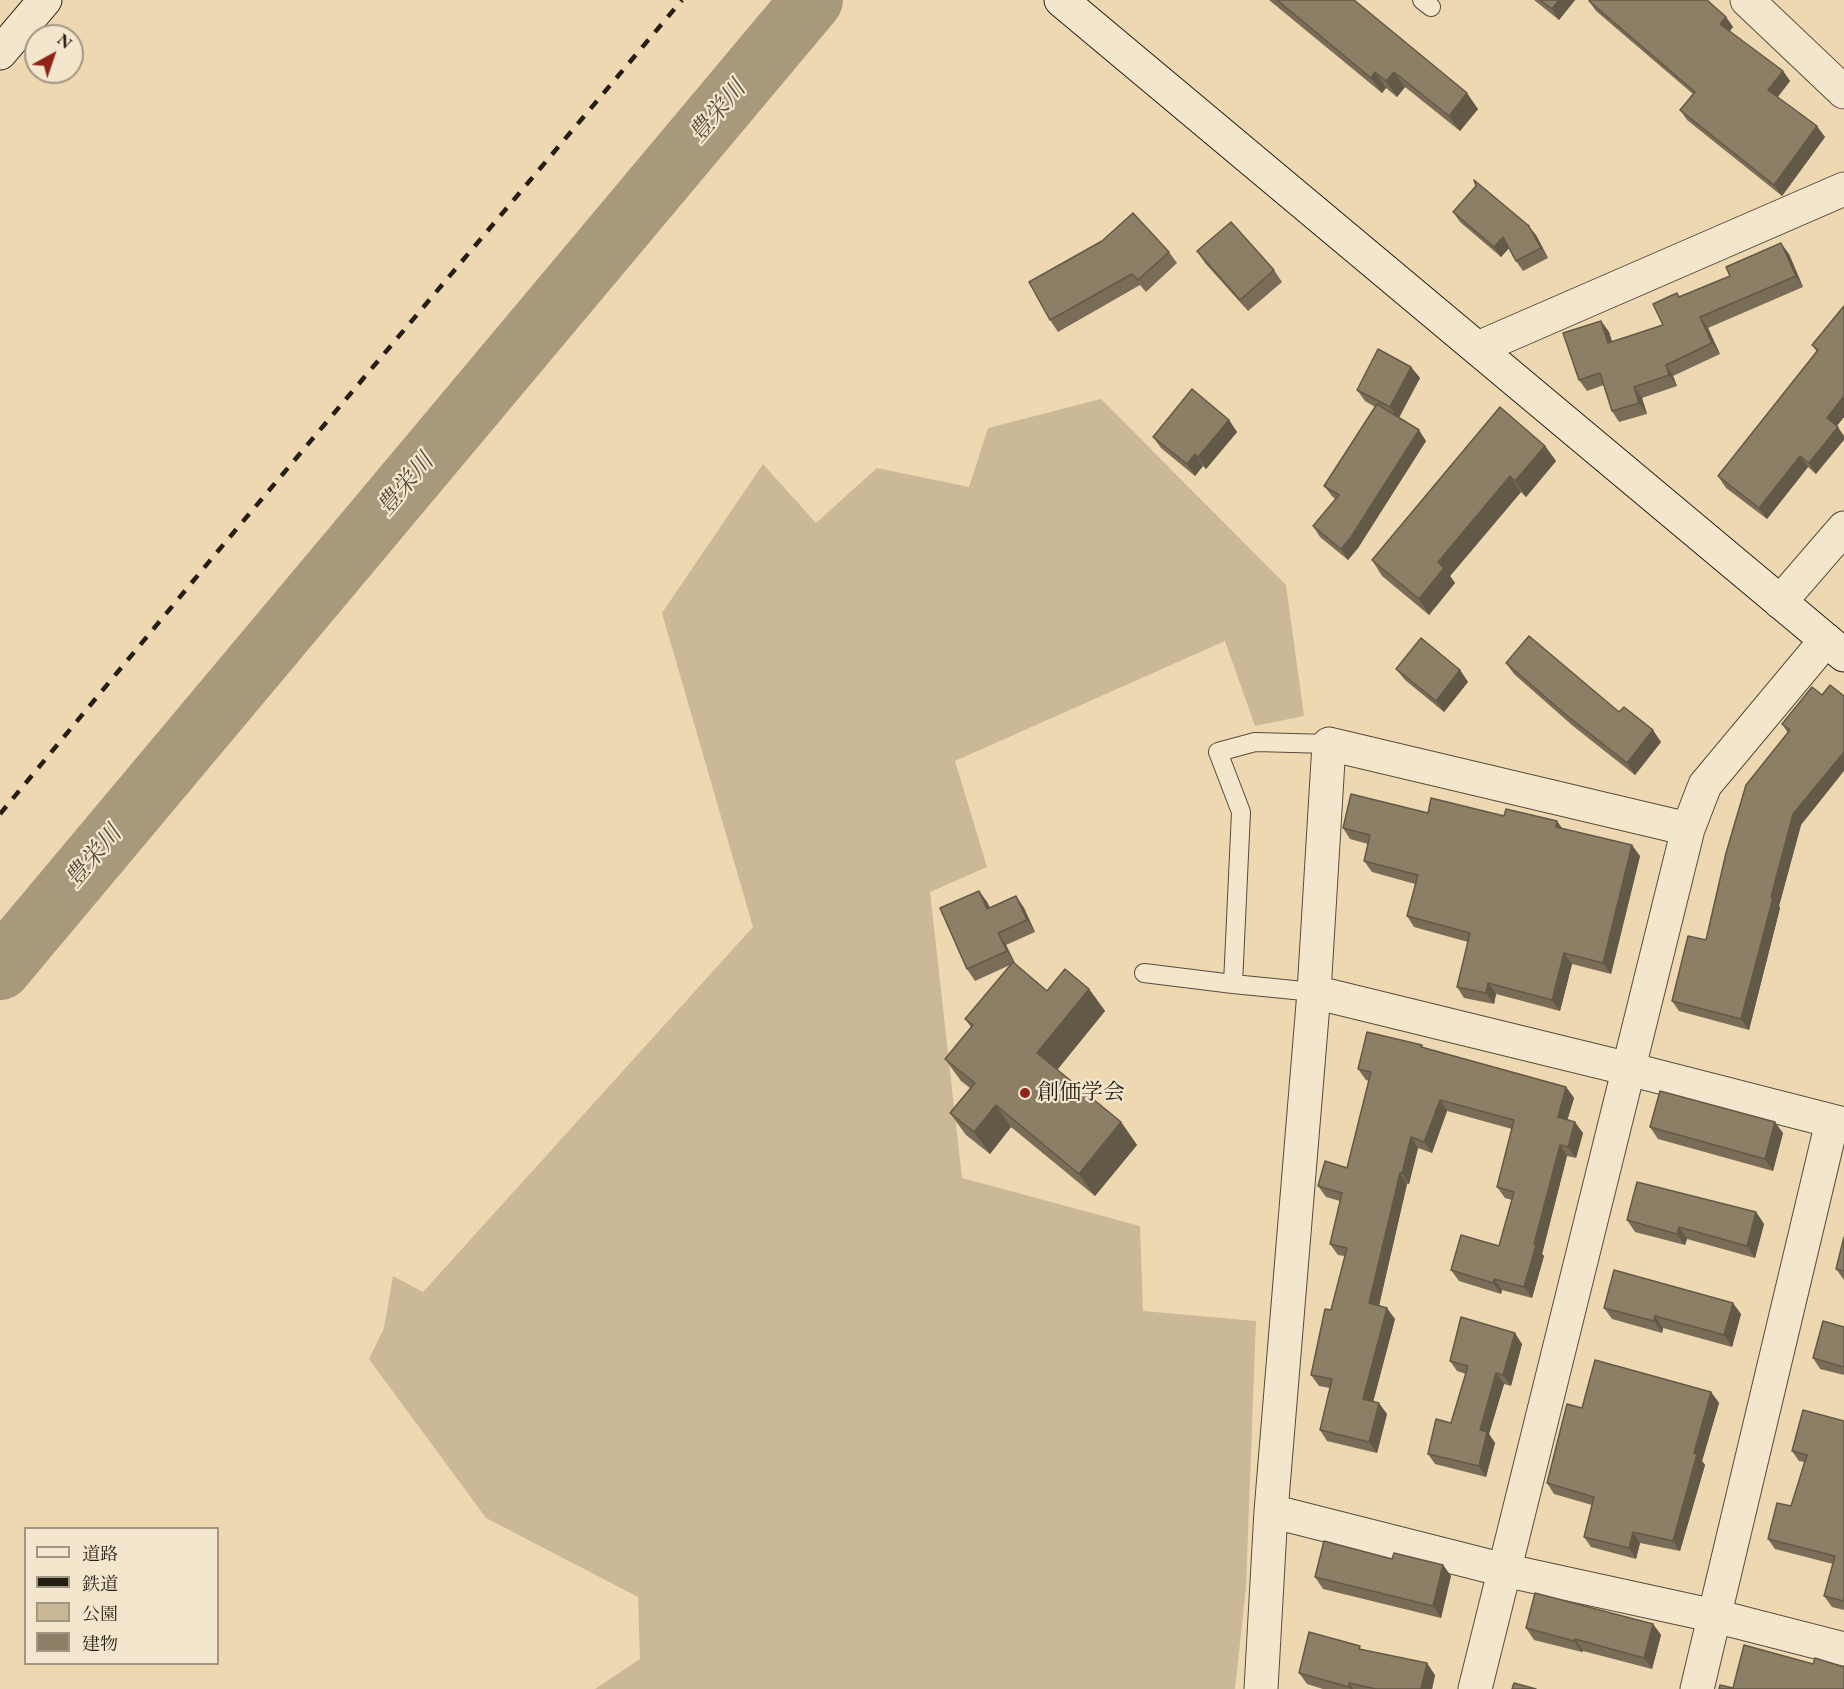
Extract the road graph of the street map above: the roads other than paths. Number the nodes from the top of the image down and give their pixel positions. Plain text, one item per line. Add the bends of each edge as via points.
1 (45, 0) edge
2 (1061, 0) edge
3 (1747, 0) edge
4 (0, 53) edge
5 (1844, 92) edge
6 (1844, 189) edge
7 (1478, 348) junction
8 (1844, 528) edge
9 (1780, 602) junction
10 (1835, 648) edge
11 (1329, 744) junction
12 (1688, 829) junction
13 (1144, 972) dead end
14 (1233, 984) junction
15 (1314, 992) junction
16 (1629, 1069) junction
17 (1838, 1123) edge
18 (1271, 1511) junction
19 (1504, 1570) junction
20 (1715, 1616) junction
21 (1844, 1649) edge
22 (1261, 1689) edge
23 (1475, 1689) edge
24 (1697, 1689) edge

1 - 4 street
2 - 7 street
3 - 5 street
6 - 7 street
7 - 9 street
8 - 9 street
9 - 10 street
10 - 12 street via 1705,784
11 - 12 street
11 - 14 lane via 1255,742 1218,752 1241,812
11 - 15 street
12 - 16 street
13 - 14 lane
14 - 15 lane
15 - 16 street
15 - 18 street
16 - 17 street
16 - 19 street
17 - 20 street
18 - 19 street
18 - 22 street
19 - 20 street
19 - 23 street
20 - 21 street
20 - 24 street

